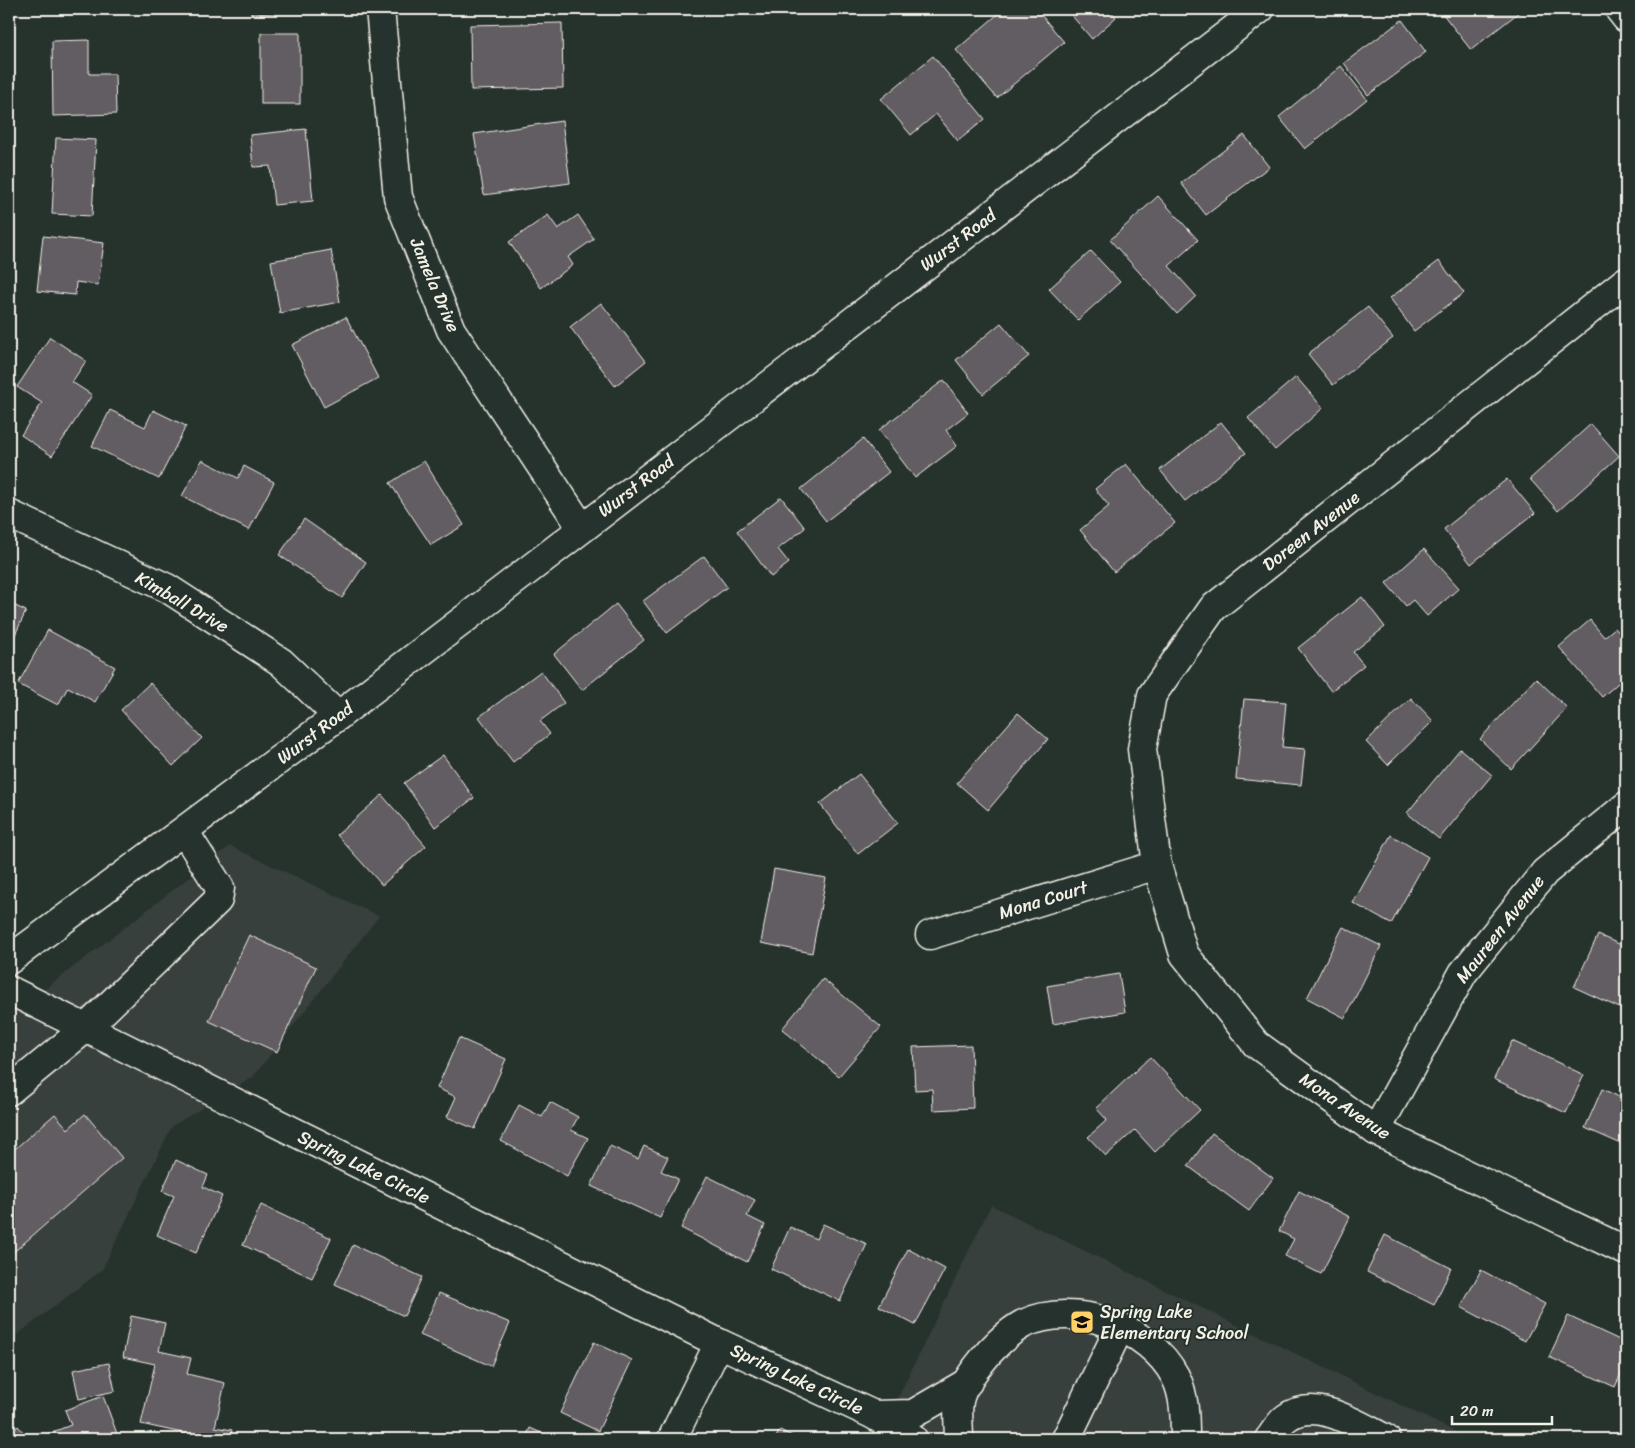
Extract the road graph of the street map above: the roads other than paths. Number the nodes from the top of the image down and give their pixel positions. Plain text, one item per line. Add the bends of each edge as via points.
1 (380, 9) edge
2 (1260, 9) edge
3 (1619, 9) edge
4 (1626, 18) edge
5 (1626, 281) edge
6 (9, 514) edge
7 (582, 528) junction
8 (338, 716) junction
9 (1626, 806) edge
10 (184, 831) junction
11 (1157, 865) junction
12 (930, 935) dead end
13 (9, 960) edge
14 (9, 990) edge
15 (86, 1028) junction
16 (9, 1091) edge
17 (1376, 1131) junction
18 (1626, 1251) edge
19 (1120, 1327) junction
20 (719, 1344) junction
21 (968, 1382) junction
22 (874, 1416) junction
23 (1371, 1436) edge
24 (672, 1439) edge
25 (913, 1439) edge
26 (959, 1439) edge
27 (1066, 1439) edge
28 (1185, 1439) edge
29 (1269, 1439) edge

1 - 7 street, Jamela Drive via 398,197 452,330
2 - 7 street, Wurst Road
3 - 4 street
5 - 11 street, Doreen Avenue via 1213,608 1152,695 1142,749
6 - 8 street, Kimball Drive via 167,588 281,662
7 - 8 street, Wurst Road
8 - 10 street, Wurst Road
9 - 17 street, Maureen Avenue via 1545,872 1463,973
10 - 13 street, Wurst Road
10 - 15 street via 220,888 218,900
11 - 12 street, Mona Court
11 - 17 street, Mona Avenue via 1184,954 1256,1044
14 - 15 street, Spring Lake Circle
15 - 16 street
15 - 20 street, Spring Lake Circle
17 - 18 street, Mona Avenue
19 - 21 street via 1084,1316 1053,1317 1023,1324 989,1351
19 - 27 street
19 - 28 street via 1150,1346 1176,1377 1182,1398
20 - 22 street, Spring Lake Circle
20 - 24 street, Spring Lake Circle
21 - 22 street via 913,1414
21 - 26 street via 959,1401
22 - 25 street, Spring Lake Circle
23 - 29 street via 1328,1412 1305,1409 1285,1418

